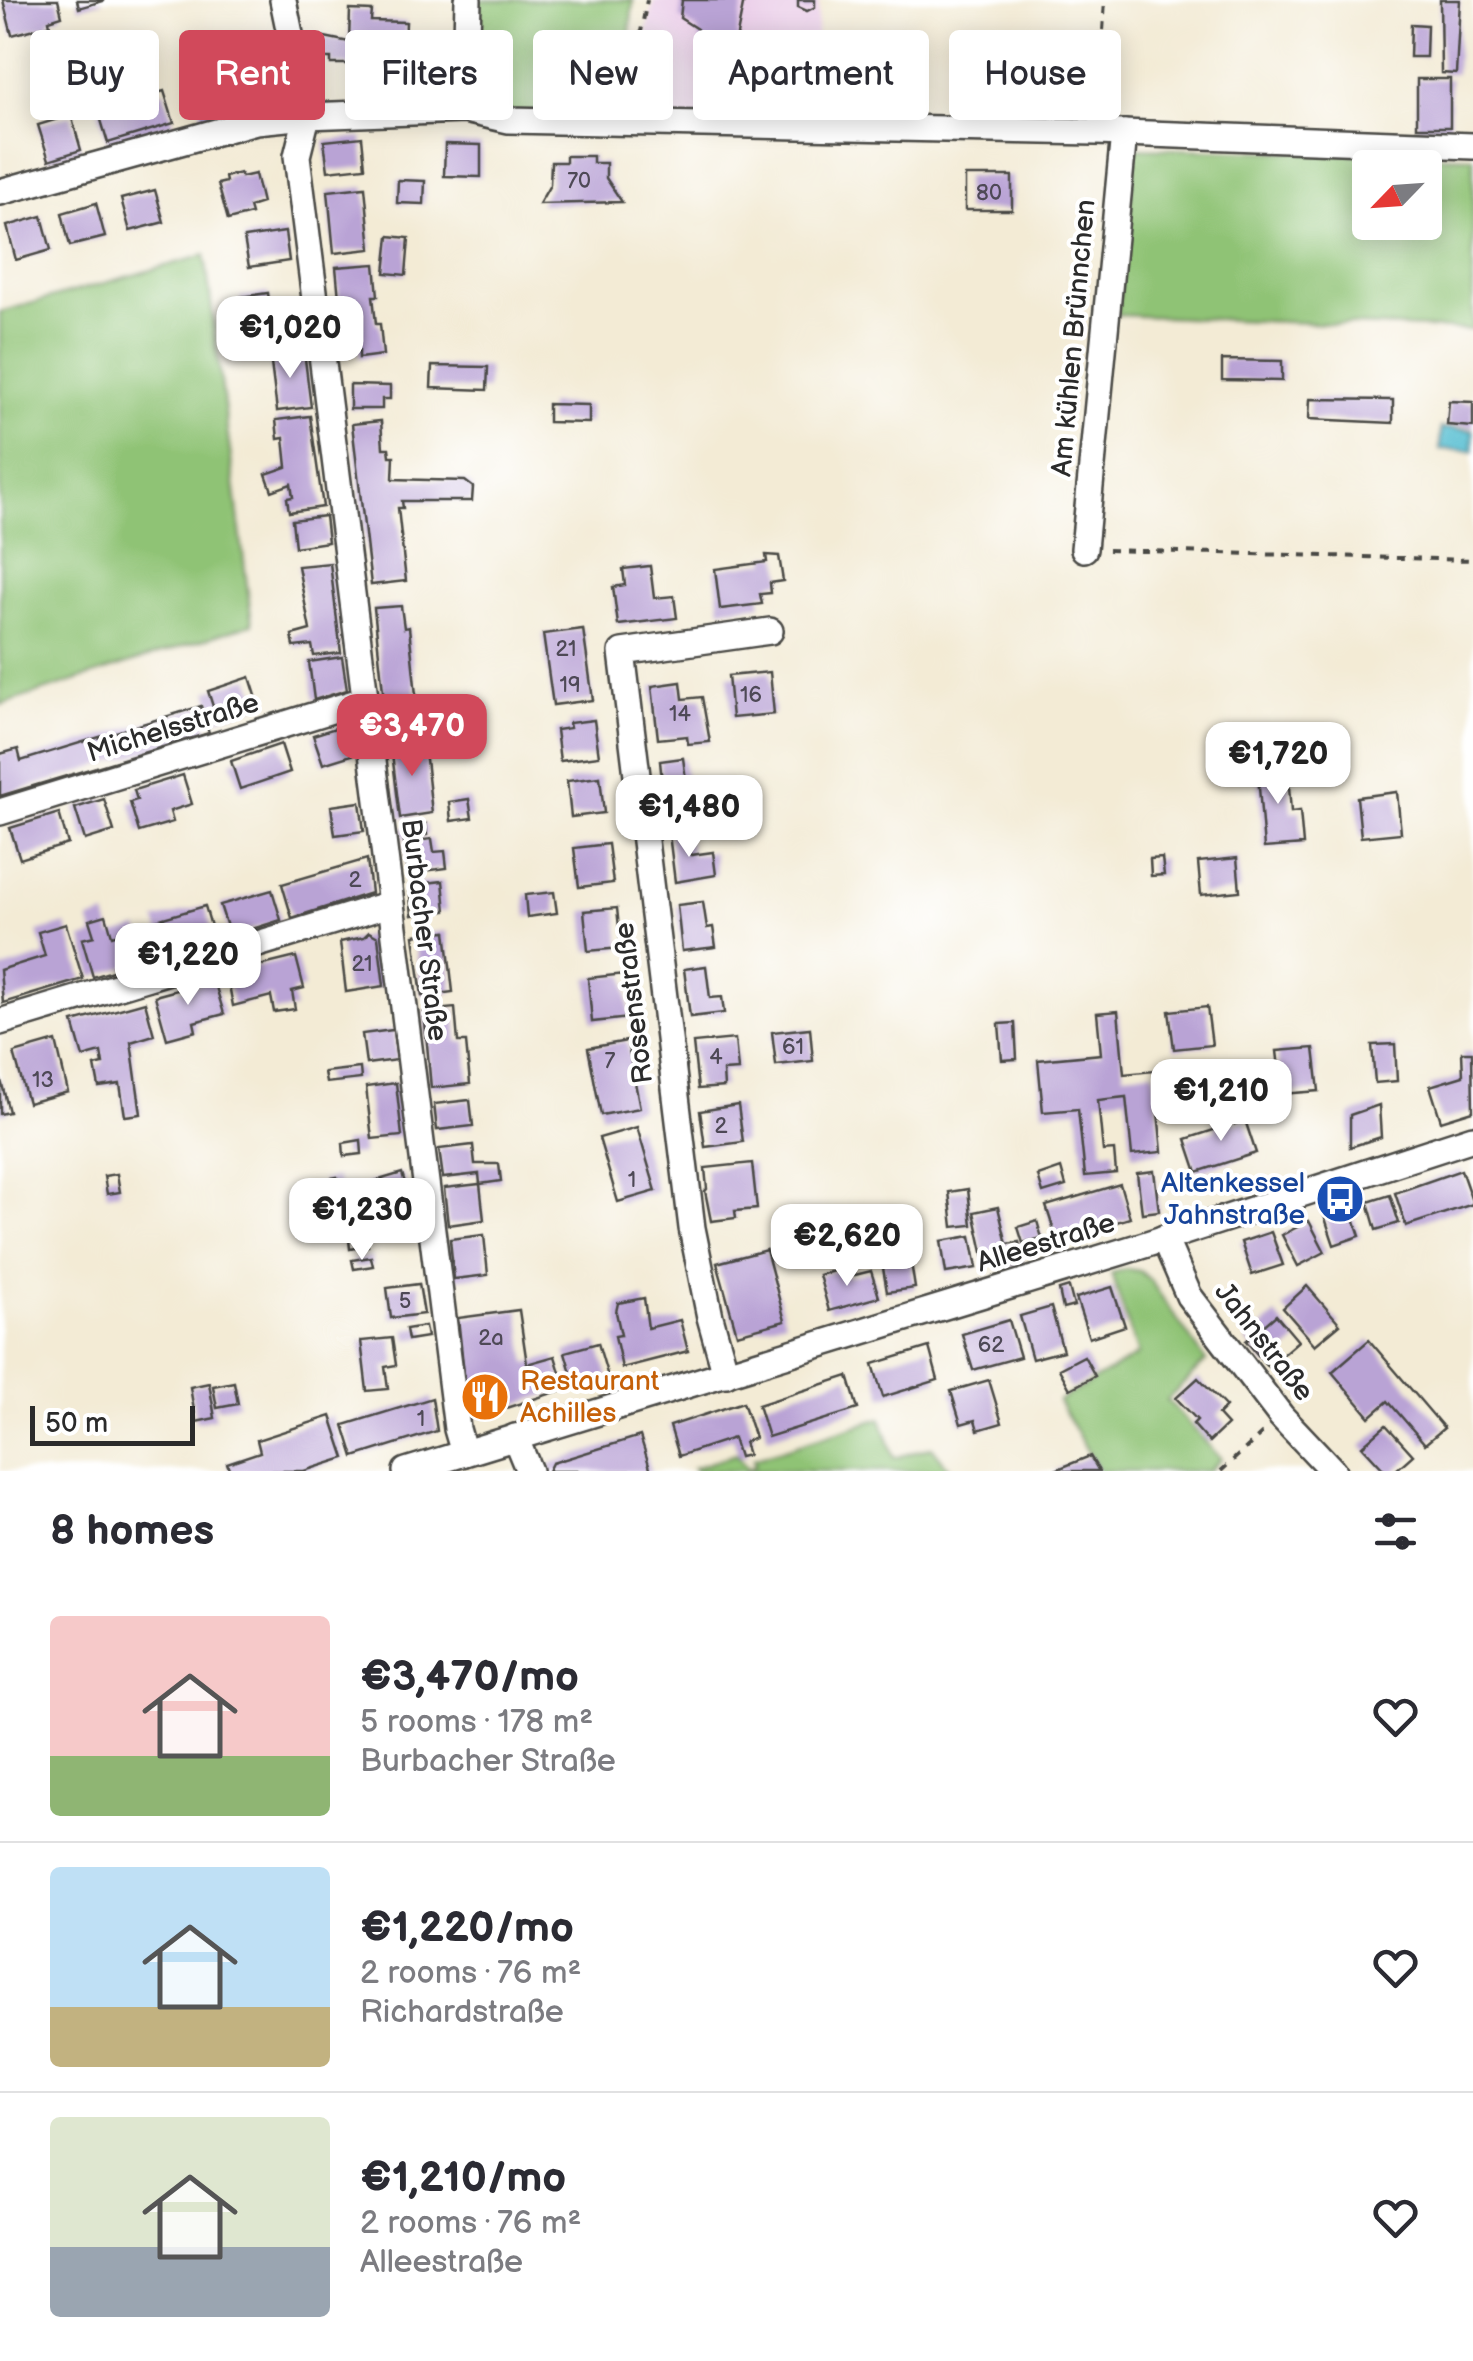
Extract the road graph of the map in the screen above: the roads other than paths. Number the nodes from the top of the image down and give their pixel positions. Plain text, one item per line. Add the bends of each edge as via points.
1 (283, 0) edge
2 (468, 0) edge
3 (289, 30) edge
4 (467, 30) edge
5 (266, 120) edge
6 (306, 120) edge
7 (509, 120) edge
8 (1124, 133) junction
9 (1473, 146) edge
10 (0, 192) edge
11 (1084, 549) road end
12 (770, 632) dead end
13 (364, 700) junction
14 (0, 812) edge
15 (390, 904) junction
16 (0, 1022) edge
17 (1473, 1138) edge
18 (1164, 1238) junction
19 (726, 1374) junction
20 (515, 1438) junction
21 (464, 1453) junction
22 (406, 1471) edge
23 (528, 1471) edge
24 (1333, 1471) edge

1 - 3 street, Burbacher Straße
2 - 4 street
5 - 10 street
6 - 13 street, Burbacher Straße via 297,156
7 - 8 street
8 - 9 street
8 - 11 street, Am kühlen Brünnchen
12 - 19 street, Rosenstraße via 622,652 692,1228
13 - 14 street, Michelsstraße
13 - 15 street, Burbacher Straße
15 - 16 street
15 - 21 street, Burbacher Straße
17 - 18 street, Alleestraße
18 - 19 street, Alleestraße
18 - 24 street, Jahnstraße via 1190,1296
19 - 20 street, Alleestraße
20 - 21 street, Alleestraße
20 - 23 street
21 - 22 street, Alleestraße

